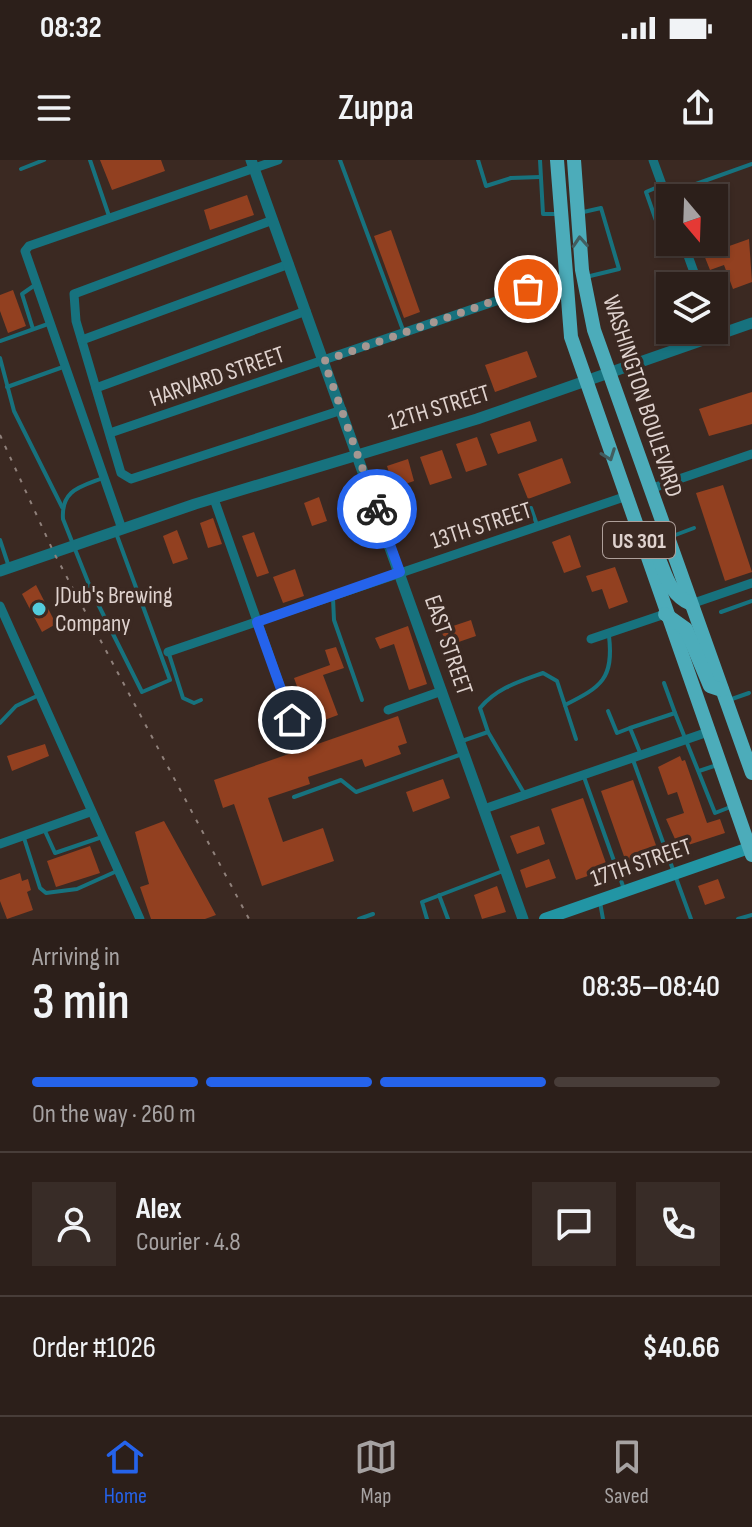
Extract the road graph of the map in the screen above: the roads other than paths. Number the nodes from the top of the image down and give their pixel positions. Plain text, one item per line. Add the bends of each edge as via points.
1 (44, 160) edge
2 (90, 160) edge
3 (278, 160) edge
4 (340, 160) edge
5 (478, 160) edge
6 (540, 160) edge
7 (557, 160) edge
8 (574, 160) edge
9 (653, 160) edge
10 (253, 164) edge
11 (752, 164) edge
12 (21, 169) dead end
13 (540, 177) junction
14 (662, 184) edge
15 (684, 184) edge
16 (656, 191) edge
17 (578, 213) junction
18 (560, 214) junction
19 (110, 218) junction
20 (273, 220) junction
21 (656, 220) edge
22 (289, 264) junction
23 (563, 278) junction
24 (583, 278) junction
25 (35, 285) junction
26 (306, 311) junction
27 (752, 323) edge
28 (48, 324) junction
29 (33, 329) junction
30 (728, 329) edge
31 (404, 333) junction
32 (82, 340) junction
33 (0, 341) edge
34 (684, 344) edge
35 (0, 358) edge
36 (324, 361) junction
37 (63, 367) junction
38 (608, 373) junction
39 (584, 381) junction
40 (7, 387) junction
41 (96, 388) junction
42 (342, 410) junction
43 (110, 433) junction
44 (752, 454) edge
45 (358, 455) junction
46 (104, 477) junction
47 (650, 489) junction
48 (624, 497) junction
49 (214, 499) junction
50 (62, 507) junction
51 (531, 508) dead end
52 (538, 527) junction
53 (694, 528) dead end
54 (118, 530) junction
55 (636, 532) junction
56 (667, 538) junction
57 (0, 540) edge
58 (72, 547) junction
59 (5, 570) edge
60 (400, 572) junction
61 (752, 583) edge
62 (333, 595) junction
63 (752, 601) edge
64 (691, 604) junction
65 (0, 606) edge
66 (721, 612) dead end
67 (665, 614) junction
68 (257, 622) junction
69 (608, 633) junction
70 (591, 639) dead end
71 (164, 653) junction
72 (664, 683) dead end
73 (442, 691) junction
74 (749, 693) dead end
75 (40, 695) junction
76 (724, 696) junction
77 (201, 700) dead end
78 (362, 700) dead end
79 (565, 705) junction
80 (388, 710) dead end
81 (608, 711) dead end
82 (675, 713) junction
83 (292, 720) dead end
84 (0, 723) edge
85 (630, 728) junction
86 (488, 732) junction
87 (708, 732) junction
88 (576, 739) dead end
89 (687, 739) junction
90 (462, 748) junction
91 (636, 756) junction
92 (720, 764) junction
93 (750, 764) edge
94 (699, 771) junction
95 (583, 775) junction
96 (526, 795) junction
97 (294, 797) dead end
98 (735, 805) junction
99 (484, 809) junction
100 (90, 812) junction
101 (44, 829) junction
102 (23, 836) junction
103 (102, 837) junction
104 (0, 844) edge
105 (751, 850) edge
106 (505, 870) junction
107 (118, 871) junction
108 (677, 873) junction
109 (625, 891) junction
110 (439, 894) junction
111 (600, 900) junction
112 (373, 914) dead end
113 (752, 915) edge
114 (140, 919) edge
115 (359, 919) edge
116 (427, 919) edge
117 (448, 919) edge
118 (523, 919) edge
119 (545, 919) edge
120 (603, 919) edge
121 (691, 919) edge
122 (738, 919) edge

1 - 12 lane
2 - 19 lane
3 - 10 street
4 - 31 lane
5 - 13 lane via 486,186
6 - 13 lane
7 - 18 main road, WASHINGTON BOULEVARD / US 301
8 - 17 main road, WASHINGTON BOULEVARD / US 301
9 - 14 street
10 - 19 street
10 - 20 street, EAST STREET
11 - 15 lane
13 - 18 lane via 543,214
16 - 21 lane via 646,192
24 -> 17 main road, WASHINGTON BOULEVARD / US 301
17 - 24 lane via 601,208 619,269
18 - 23 main road, WASHINGTON BOULEVARD / US 301
19 - 25 street via 29,246 25,251
20 - 22 street, EAST STREET
20 - 32 street via 78,290 72,303
22 - 26 street, EAST STREET
22 - 32 street
23 - 31 street, HARVARD STREET
23 - 39 main road, WASHINGTON BOULEVARD / US 301
24 - 38 main road, WASHINGTON BOULEVARD / US 301
25 - 28 street
25 - 29 lane via 22,294
26 - 36 street, EAST STREET
26 - 41 street
27 - 30 street, 12TH STREET
28 - 29 lane
28 - 37 street
29 - 33 lane
31 - 36 street, HARVARD STREET
32 - 41 street
34 - 38 street, 12TH STREET
35 - 40 lane
36 - 42 street, EAST STREET
36 - 43 street, HARVARD STREET
37 - 40 lane
37 - 46 street
38 - 39 street, 12TH STREET
38 - 47 main road, WASHINGTON BOULEVARD / US 301
39 - 45 street, 12TH STREET
39 -> 48 main road, WASHINGTON BOULEVARD / US 301
40 - 50 lane
41 - 43 street
42 - 43 street via 126,478
42 - 45 street, EAST STREET
44 - 47 street
45 - 49 street, 12TH STREET
45 - 60 street, EAST STREET
46 - 50 lane via 74,489
46 - 54 street
47 - 56 main road, WASHINGTON BOULEVARD / US 301
48 - 52 street, 13TH STREET
48 - 55 main road, WASHINGTON BOULEVARD / US 301
49 - 54 street, 12TH STREET
49 - 68 street
50 - 58 lane
51 - 52 lane
52 - 60 street, 13TH STREET
53 - 56 lane
54 - 58 street, 12TH STREET
54 - 71 lane
55 - 64 main road via 653,545 672,593
55 - 67 main road, WASHINGTON BOULEVARD / US 301
56 - 64 main road, WASHINGTON BOULEVARD / US 301
57 - 59 lane
58 - 59 street, 12TH STREET
58 - 71 lane via 142,692 170,680
60 - 62 street, 13TH STREET
60 - 73 street, EAST STREET
61 - 64 street
62 - 68 street, 13TH STREET
62 - 78 lane via 334,620
63 - 66 lane
64 - 76 main road, WASHINGTON BOULEVARD / US 301
65 - 75 street
67 - 69 street
67 - 76 main road via 686,629 710,686
67 - 87 main road, WASHINGTON BOULEVARD / US 301
68 - 71 street, 13TH STREET
68 - 83 street
69 - 70 street
69 - 79 lane via 610,667 603,682
71 - 77 lane via 183,698
72 - 82 lane
73 - 80 street
73 - 90 street, EAST STREET
74 - 76 lane
75 - 84 lane via 16,706
75 - 100 street
76 - 93 main road, WASHINGTON BOULEVARD / US 301
79 - 86 lane via 557,681 543,673 506,686 480,708
79 - 88 lane
81 - 85 lane via 617,733
82 - 85 lane
82 - 89 lane
85 - 91 lane
86 - 90 lane
86 - 96 lane
87 - 89 street
87 - 92 main road, WASHINGTON BOULEVARD / US 301
89 - 91 street
89 - 94 lane
90 - 97 lane via 356,792 341,780
90 - 99 street, EAST STREET
91 - 95 street
91 - 108 lane
92 - 94 lane
92 - 98 main road, WASHINGTON BOULEVARD / US 301
94 - 98 lane via 715,813
95 - 96 street
95 - 109 lane
96 - 99 street
98 - 105 main road, WASHINGTON BOULEVARD / US 301
99 - 106 street, EAST STREET
100 - 101 street
100 - 103 street
101 - 102 street
101 - 103 lane via 55,853
102 - 104 street
102 - 107 lane via 46,893 77,889
103 - 107 street
105 - 108 main road, 17TH STREET
106 - 110 lane
106 - 118 street, EAST STREET
107 - 114 street
108 - 109 main road, 17TH STREET
108 - 121 lane
109 - 111 main road, 17TH STREET
110 - 116 lane via 422,902
110 - 117 lane
111 - 119 main road, 17TH STREET
111 - 120 lane
112 - 115 lane
113 - 122 lane

